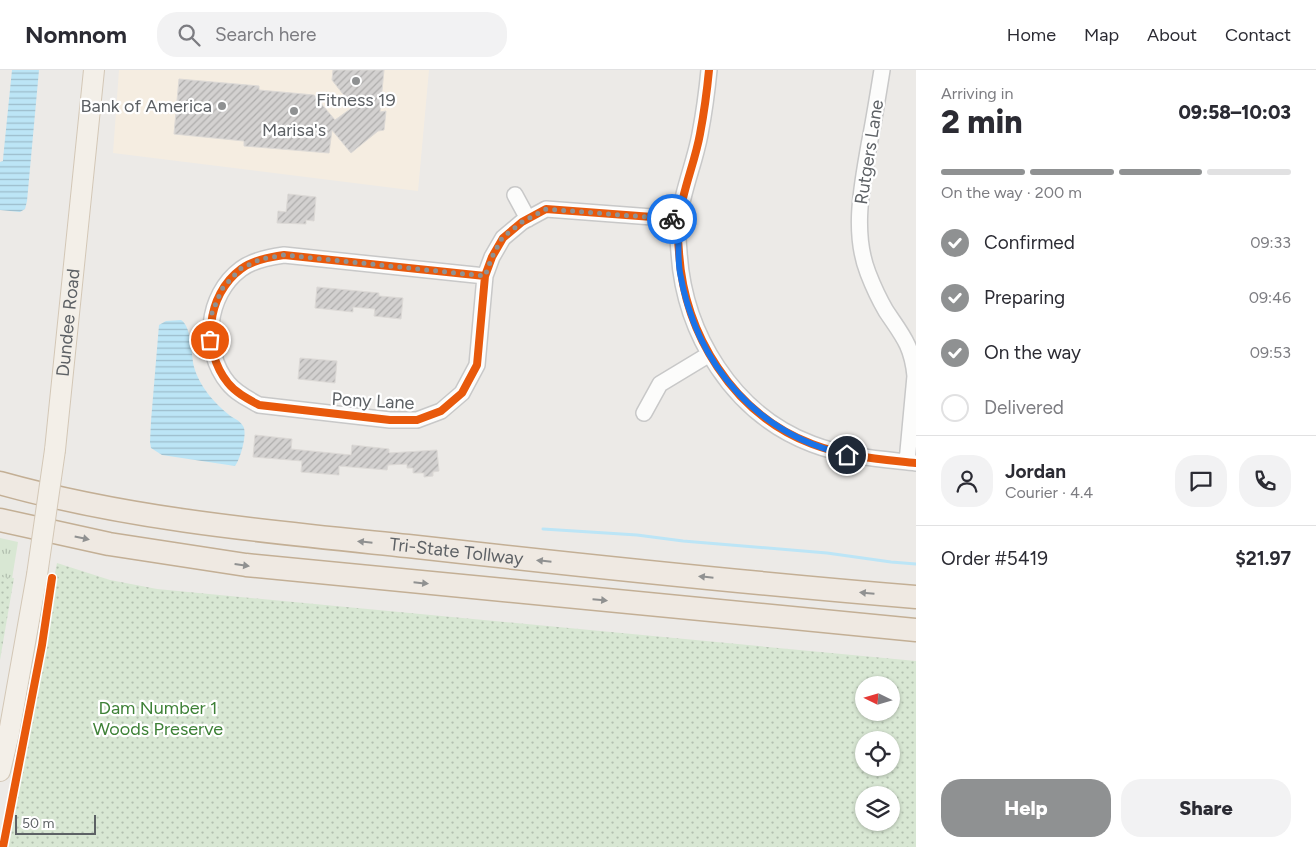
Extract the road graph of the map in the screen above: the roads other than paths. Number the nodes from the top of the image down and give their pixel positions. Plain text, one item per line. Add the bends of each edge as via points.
1 (94, 70) edge
2 (710, 70) edge
3 (882, 70) edge
4 (515, 195) dead end
5 (528, 219) junction
6 (679, 219) junction
7 (485, 276) junction
8 (708, 355) junction
9 (644, 413) dead end
10 (911, 463) edge
11 (0, 483) edge
12 (0, 520) edge
13 (916, 597) edge
14 (916, 630) edge
15 (0, 771) edge

1 - 15 main road, Dundee Road, bridge via 56,450 37,575
2 - 6 street via 700,134
3 - 10 street, Rutgers Lane via 860,194 862,252 867,271 906,341 914,362
4 - 5 street
5 - 6 street, Pony Lane via 546,209
5 - 7 street, Pony Lane via 502,238
6 - 8 street via 680,271 693,322
7 - 7 street, Pony Lane via 284,255 261,259 240,269 222,289 212,313 210,340 216,363 228,383 259,405 390,420 418,420 441,411 462,393 477,365
8 - 9 street via 660,384
8 - 10 street via 740,396 785,432 834,452
13 -> 11 highway, Tri-State Tollway via 249,529 126,511
12 -> 14 highway, Tri-State Tollway via 109,544 246,565

